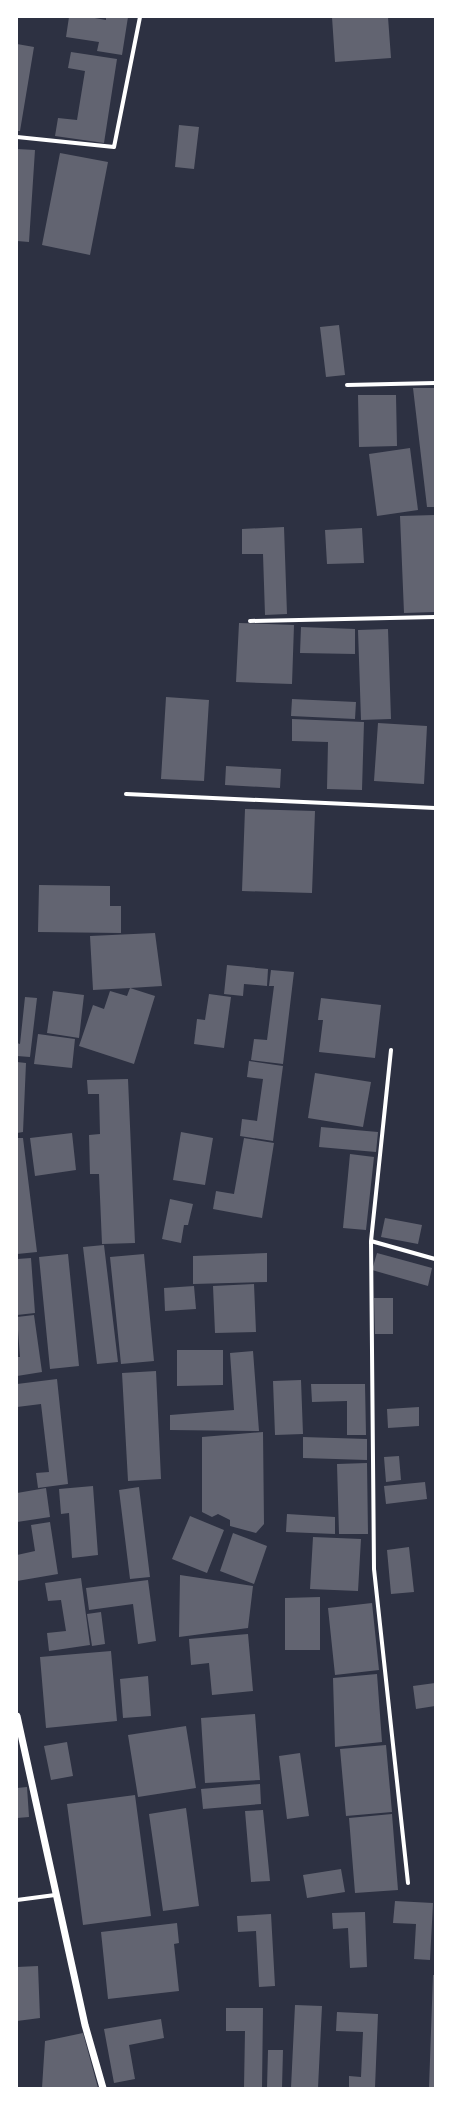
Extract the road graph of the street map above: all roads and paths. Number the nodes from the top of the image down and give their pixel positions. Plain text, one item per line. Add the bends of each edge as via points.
1 (140, 17) edge
2 (17, 137) edge
3 (435, 383) edge
4 (347, 385) dead end
5 (435, 617) edge
6 (250, 621) dead end
7 (126, 794) dead end
8 (435, 808) edge
9 (391, 1050) dead end
10 (371, 1241) junction
11 (435, 1259) edge
12 (17, 1716) edge
13 (408, 1883) dead end
14 (55, 1895) junction
15 (17, 1900) edge
16 (103, 2088) edge

1 - 2 street via 114,146
3 - 4 street
5 - 6 street
7 - 8 street
9 - 10 street
10 - 11 street
10 - 13 street via 374,1569
12 - 14 street
14 - 15 street
14 - 16 street via 85,2026

